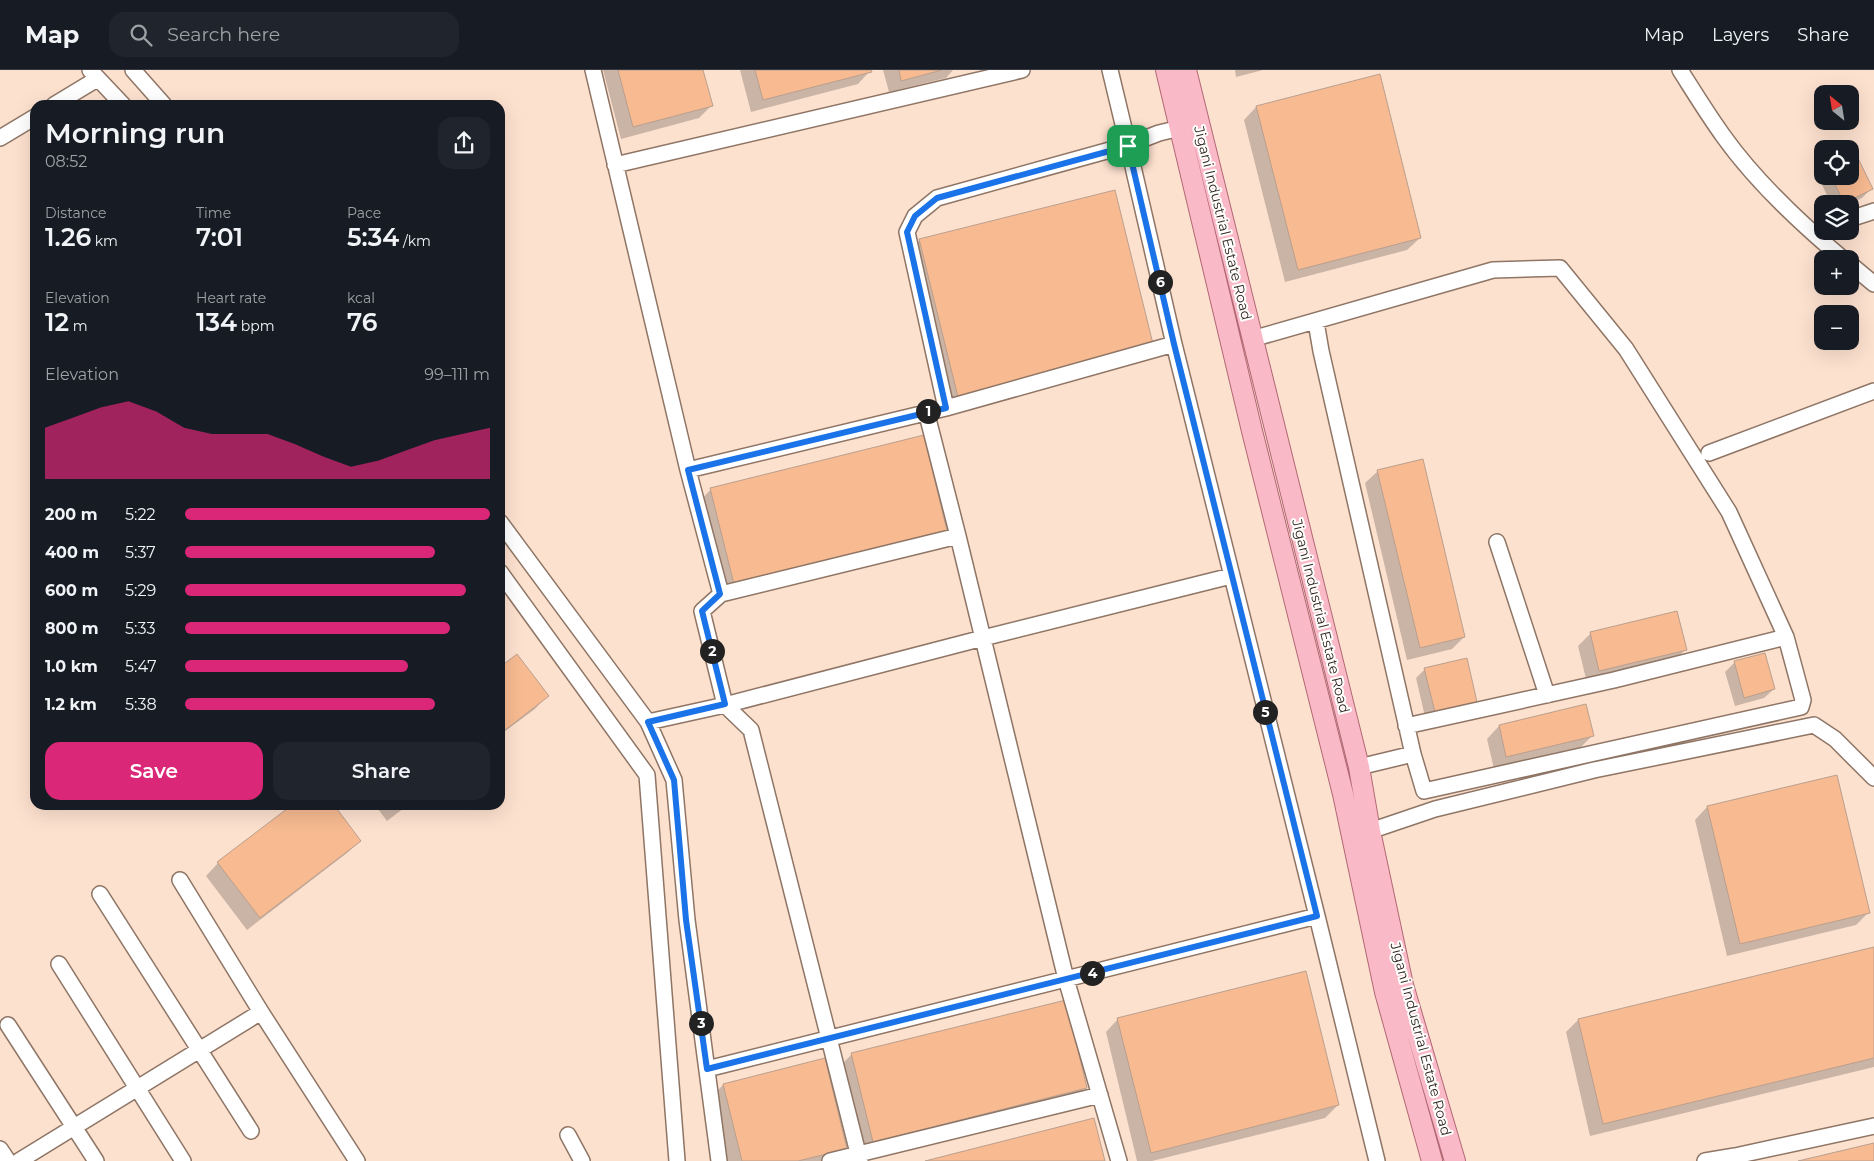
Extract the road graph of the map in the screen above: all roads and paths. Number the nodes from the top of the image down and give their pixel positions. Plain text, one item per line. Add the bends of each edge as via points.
1 (133, 70) edge
2 (593, 70) edge
3 (1022, 70) edge
4 (1110, 70) edge
5 (1166, 70) edge
6 (1186, 70) edge
7 (1680, 70) edge
8 (94, 74) edge
9 (60, 100) edge
10 (118, 100) edge
11 (160, 100) edge
12 (30, 119) edge
13 (1180, 128) junction
14 (0, 138) edge
15 (1128, 146) junction
16 (615, 165) junction
17 (1874, 211) edge
18 (1859, 216) edge
19 (1814, 227) edge
20 (1826, 240) edge
21 (1836, 250) edge
22 (1859, 272) edge
23 (1874, 284) edge
24 (1316, 322) junction
25 (1252, 339) junction
26 (1174, 344) junction
27 (1874, 391) edge
28 (946, 408) junction
29 (926, 411) junction
30 (1709, 453) dead end
31 (688, 470) junction
32 (505, 529) edge
33 (958, 536) junction
34 (1497, 542) dead end
35 (1231, 576) junction
36 (505, 579) edge
37 (720, 594) junction
38 (1786, 637) junction
39 (984, 638) junction
40 (1547, 695) junction
41 (725, 704) junction
42 (648, 722) junction
43 (1406, 726) junction
44 (1413, 754) junction
45 (1359, 767) junction
46 (1874, 778) edge
47 (1370, 831) junction
48 (180, 880) dead end
49 (100, 894) dead end
50 (1317, 916) junction
51 (58, 964) dead end
52 (1066, 979) junction
53 (261, 1012) junction
54 (8, 1025) dead end
55 (831, 1039) junction
56 (199, 1050) junction
57 (707, 1069) junction
58 (137, 1088) junction
59 (1100, 1095) junction
60 (1874, 1126) edge
61 (74, 1127) junction
62 (251, 1131) dead end
63 (568, 1135) dead end
64 (0, 1149) edge
65 (860, 1157) edge
66 (8, 1161) edge
67 (19, 1161) edge
68 (96, 1161) edge
69 (183, 1161) edge
70 (357, 1161) edge
71 (582, 1161) edge
72 (677, 1161) edge
73 (719, 1161) edge
74 (830, 1161) edge
75 (1118, 1161) edge
76 (1377, 1161) edge
77 (1432, 1161) edge
78 (1455, 1161) edge
79 (1705, 1161) edge

1 - 11 street
2 - 16 street
3 - 16 street
4 - 15 street
5 - 13 main road, Jigani Industrial Estate Road
6 - 25 main road, Jigani Industrial Estate Road
7 - 19 street via 1725,138 1758,178
8 - 9 street
8 - 10 street
12 - 14 street
13 - 15 street
13 - 77 main road, Jigani Industrial Estate Road via 1252,431 1344,794 1385,992
15 - 26 street
15 - 28 street via 937,198 915,216 907,232
16 - 31 street
17 - 18 street
20 - 21 street
22 - 23 street
24 - 25 street
24 - 38 street via 1493,270 1560,268 1626,350 1729,512
24 - 43 street
25 - 45 main road, Jigani Industrial Estate Road
26 - 28 street
26 - 35 street
27 - 30 street
28 - 29 street
29 - 31 street
29 - 33 street
31 - 37 street
32 - 42 street
33 - 37 street
33 - 39 street
34 - 40 street
35 - 39 street
35 - 50 street
36 - 72 street via 647,775
37 - 41 street via 702,611
38 - 40 street
38 - 44 street via 1803,700 1801,707 1424,791
39 - 41 street
39 - 52 street
40 - 43 street
41 - 42 street
41 - 55 street via 751,730
42 - 57 street via 674,780 686,920
43 - 44 street
44 - 45 street
45 - 47 main road, Jigani Industrial Estate Road
46 - 47 street via 1835,739 1814,725 1594,770 1435,809
47 - 78 main road, Jigani Industrial Estate Road via 1403,985
48 - 53 street
49 - 56 street
50 - 52 street
50 - 76 street
51 - 58 street
52 - 55 street
52 - 59 street
53 - 56 street
53 - 70 street
54 - 61 street
55 - 57 street
55 - 65 street
56 - 58 street
56 - 62 street
57 - 73 street
58 - 61 street
58 - 69 street
59 - 65 street
59 - 75 street
60 - 79 street
61 - 67 street
61 - 68 street
63 - 71 street
64 - 66 street
65 - 74 street

